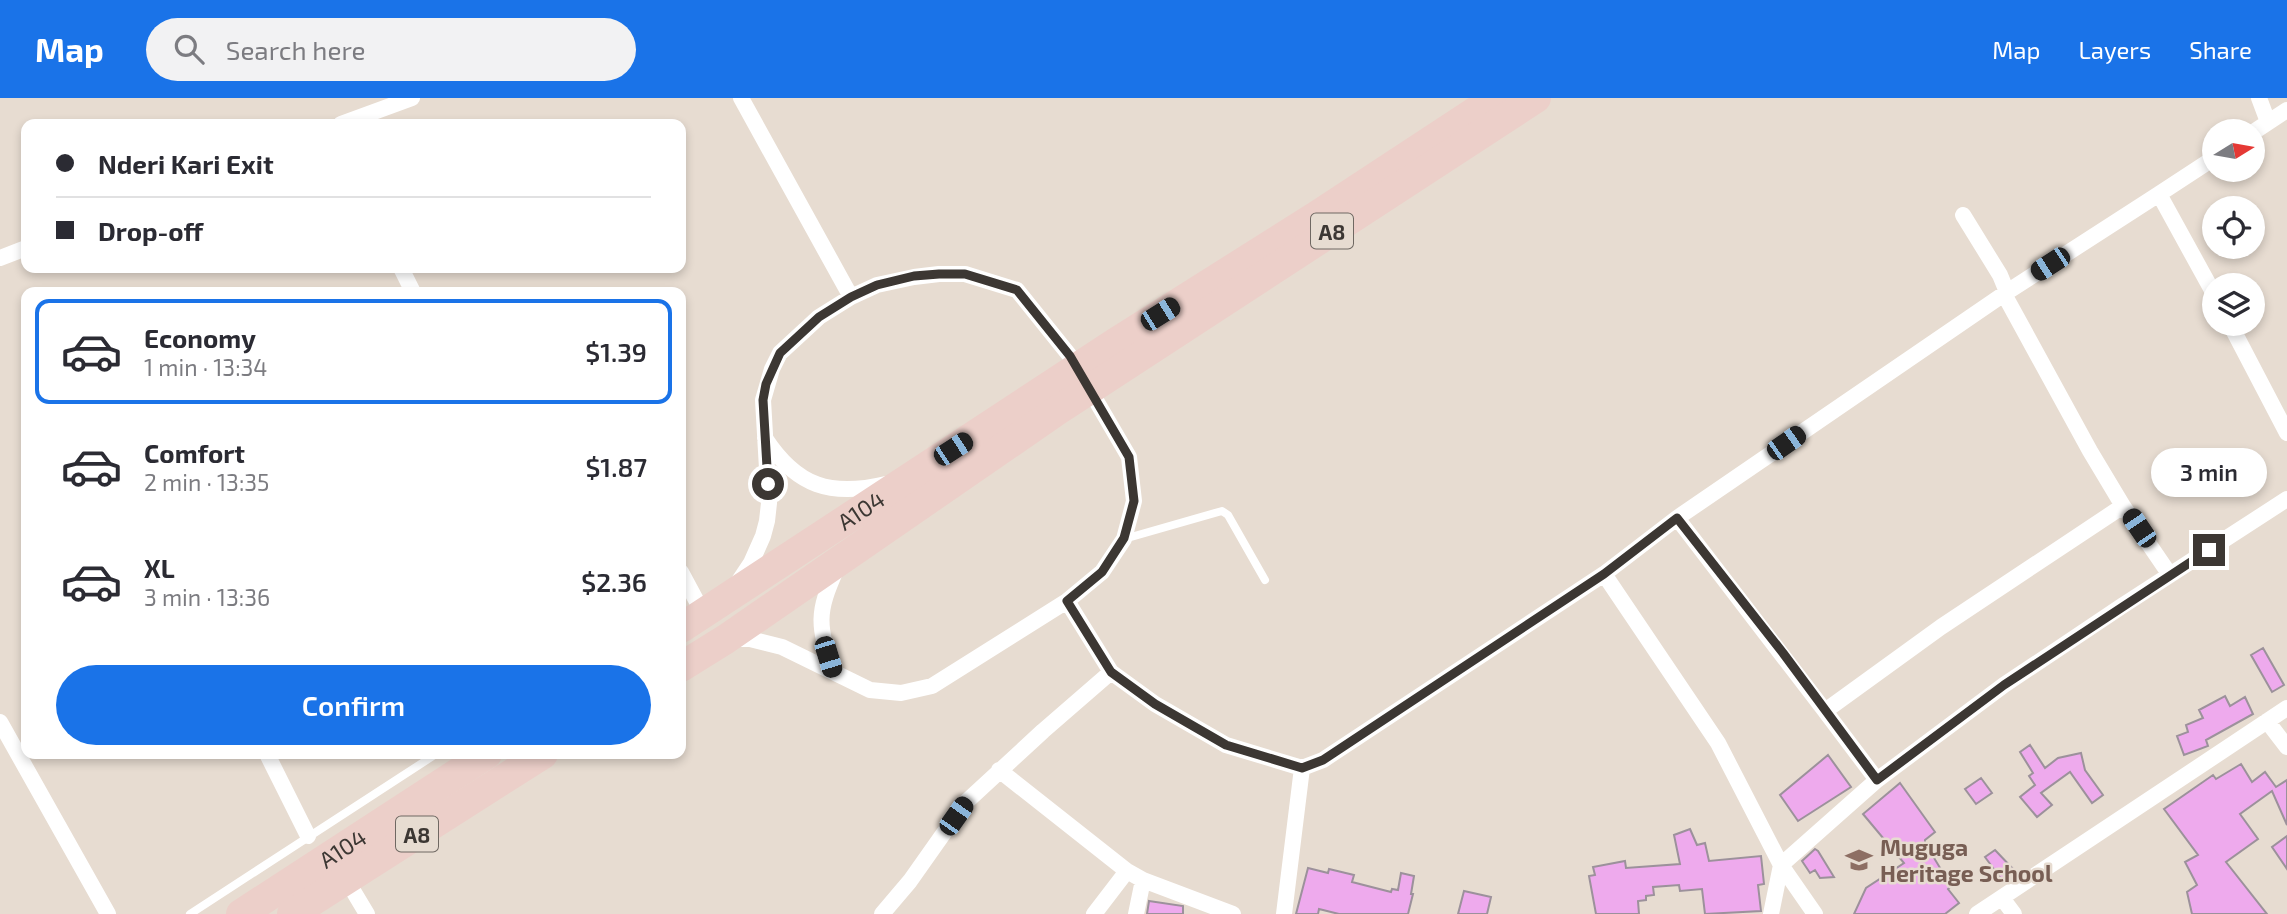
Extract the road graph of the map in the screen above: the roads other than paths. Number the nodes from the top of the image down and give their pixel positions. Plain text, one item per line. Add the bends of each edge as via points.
1 (412, 98) edge
2 (741, 98) edge
3 (1496, 98) edge
4 (1536, 98) edge
5 (2259, 98) edge
6 (2287, 110) edge
7 (355, 119) edge
8 (2268, 122) junction
9 (2265, 124) edge
10 (2202, 166) edge
11 (2159, 194) junction
12 (1963, 215) dead end
13 (21, 250) edge
14 (0, 258) edge
15 (2202, 273) edge
16 (2006, 293) junction
17 (851, 297) junction
18 (2236, 336) edge
19 (1121, 354) junction
20 (1050, 400) junction
21 (2287, 433) edge
22 (764, 436) junction
23 (909, 478) junction
24 (2287, 499) edge
25 (2123, 506) junction
26 (1677, 518) junction
27 (1124, 538) junction
28 (841, 559) junction
29 (1604, 574) junction
30 (2170, 575) junction
31 (1265, 580) dead end
32 (728, 597) junction
33 (1067, 601) junction
34 (689, 609) edge
35 (726, 639) junction
36 (686, 664) edge
37 (833, 672) junction
38 (1111, 672) junction
39 (2287, 708) edge
40 (1825, 711) junction
41 (2267, 721) junction
42 (0, 722) edge
43 (2287, 747) edge
44 (270, 759) edge
45 (430, 759) edge
46 (478, 759) edge
47 (535, 759) edge
48 (1302, 768) junction
49 (999, 770) junction
50 (1877, 780) junction
51 (315, 849) junction
52 (1780, 865) junction
53 (1127, 871) junction
54 (346, 879) junction
55 (1143, 880) junction
56 (2002, 898) junction
57 (108, 914) edge
58 (190, 914) edge
59 (241, 914) edge
60 (292, 914) edge
61 (367, 914) edge
62 (882, 914) edge
63 (1094, 914) edge
64 (1136, 914) edge
65 (1233, 914) edge
66 (1284, 914) edge
67 (1771, 914) edge
68 (1815, 914) edge
69 (1977, 914) edge
70 (2014, 914) edge

1 - 7 street
2 - 17 street
3 - 19 highway, A8 via 1318,215
4 - 19 highway, A8
5 - 8 street
6 - 8 street
8 - 9 street
10 - 11 street
11 - 15 street
11 - 16 street
12 - 16 street
13 - 14 street
16 - 25 street
16 - 26 street
17 - 22 street via 819,317 780,353 763,400
17 - 27 street via 893,280 939,274 965,274 1017,290 1070,356 1129,457 1134,501
18 - 21 street
19 - 20 highway, A8
20 - 23 highway, A104 / A8
20 - 28 highway, A8
22 - 23 street via 785,465 829,489 870,488
22 - 32 street via 769,503 764,536
23 - 32 highway, A104 / A8
24 - 30 street
25 - 30 street
25 - 40 street
26 - 29 street
26 - 40 street
27 - 31 lane via 1222,511
27 - 33 street via 1102,572
28 - 35 highway, A8
28 - 37 street via 820,616
29 - 48 street via 1323,760
29 - 52 street via 1718,743
30 - 50 street via 2004,685
32 - 34 highway, A104 / A8
33 - 37 street via 920,690 879,692
33 - 38 street
35 - 36 highway, A8
35 - 37 street via 766,641
38 - 48 street via 1226,745
38 - 49 street
39 - 41 street
40 - 50 street
41 - 43 street
41 - 56 street
42 - 57 street
44 - 51 street
45 - 51 lane
46 - 51 highway, A104 / A8
47 - 54 highway, A8
48 - 66 street
49 - 53 street
49 - 62 street via 965,803
50 - 52 street
51 - 58 lane
51 - 59 highway, A104 / A8 via 267,897
52 - 67 street
52 - 68 street
53 - 55 street
53 - 63 street
54 - 60 highway, A8
54 - 61 street
55 - 64 street
55 - 65 street
56 - 69 street
56 - 70 street

